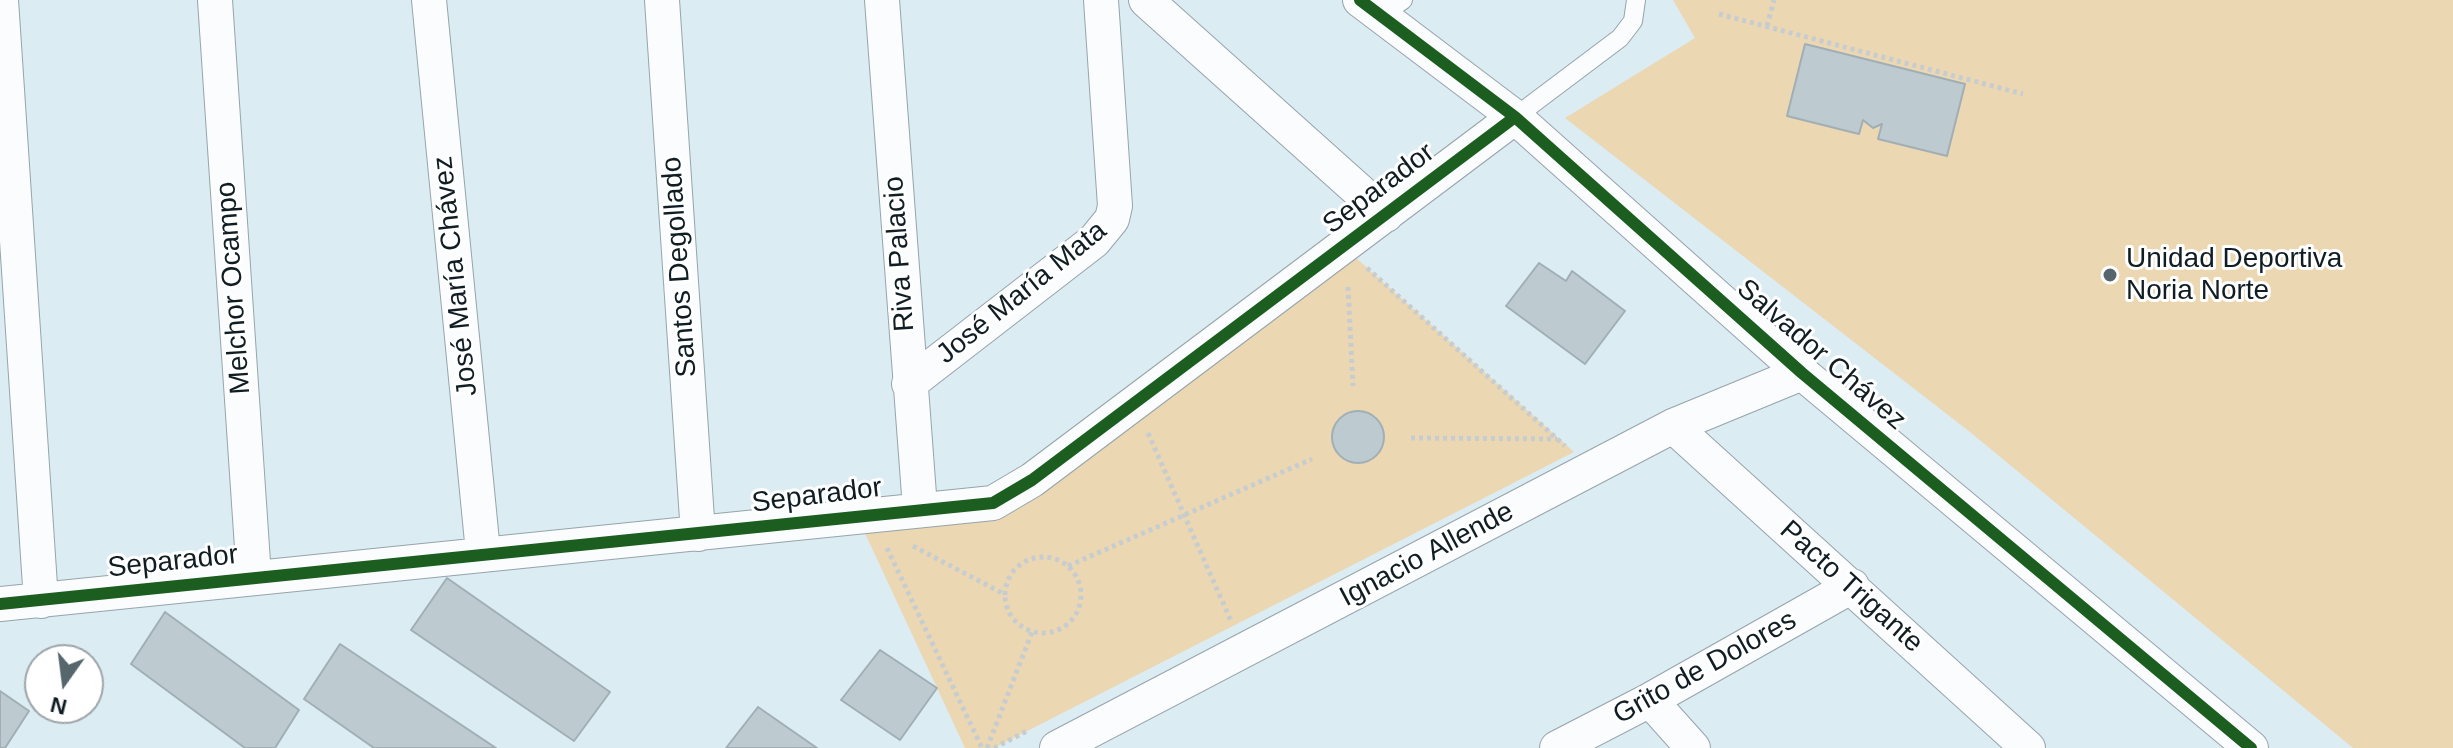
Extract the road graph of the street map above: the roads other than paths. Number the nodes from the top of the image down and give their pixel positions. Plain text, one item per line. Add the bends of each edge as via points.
1 (1, 0) edge
2 (215, 0) edge
3 (429, 0) edge
4 (662, 0) edge
5 (882, 0) edge
6 (1101, 0) edge
7 (1146, 0) edge
8 (1636, 0) edge
9 (1381, 6) edge
10 (1515, 117) junction
11 (1386, 215) junction
12 (1802, 373) junction
13 (909, 384) junction
14 (1673, 426) junction
15 (920, 508) junction
16 (698, 534) junction
17 (483, 552) junction
18 (254, 577) junction
19 (1852, 586) junction
20 (41, 601) junction
21 (0, 604) edge
22 (1650, 700) junction
23 (1047, 737) edge
24 (1557, 748) edge
25 (1693, 748) edge
26 (2028, 748) edge
27 (2251, 748) edge

1 - 20 street
2 - 18 street, Melchor Ocampo
3 - 17 street, José María Chávez
4 - 16 street, Santos Degollado
5 - 13 street, Riva Palacio
6 - 13 street, José María Mata via 1112,219 1094,241
7 - 11 street
8 - 10 lane via 1633,21 1620,38
9 - 10 street, Salvador Chávez
10 - 11 street, Separador
10 - 12 street, Salvador Chávez
11 - 15 street, Separador via 1014,494 961,509
12 - 14 street, Ignacio Allende
12 - 27 street, Salvador Chávez
13 - 15 street, Riva Palacio
14 - 19 street, Pacto Trigante
14 - 23 street, Ignacio Allende
15 - 16 street, Separador
16 - 17 street, Separador
17 - 18 street, Separador
18 - 20 street, Separador
19 - 22 street, Grito de Dolores
19 - 26 street, Pacto Trigante
20 - 21 street, Separador
22 - 24 street, Grito de Dolores
22 - 25 street

